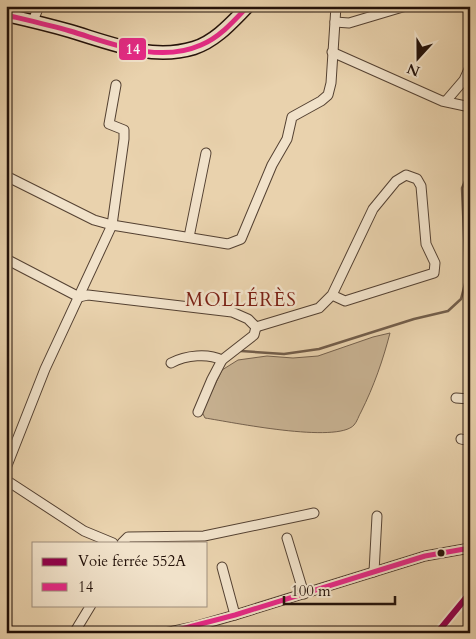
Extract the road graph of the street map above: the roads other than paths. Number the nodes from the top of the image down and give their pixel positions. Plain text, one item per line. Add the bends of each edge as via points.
1 (39, 6) edge
2 (248, 6) edge
3 (336, 6) edge
4 (406, 6) edge
5 (6, 15) edge
6 (33, 21) junction
7 (335, 22) junction
8 (332, 52) junction
9 (470, 67) edge
10 (116, 85) dead end
11 (446, 102) junction
12 (470, 107) edge
13 (206, 153) dead end
14 (6, 176) edge
15 (112, 225) junction
16 (189, 237) junction
17 (6, 260) edge
18 (332, 295) junction
19 (79, 297) junction
20 (256, 328) junction
21 (222, 360) junction
22 (171, 363) dead end
23 (456, 398) dead end
24 (470, 399) edge
25 (198, 412) dead end
26 (6, 468) edge
27 (6, 480) edge
28 (314, 513) dead end
29 (377, 516) dead end
30 (287, 538) dead end
31 (111, 542) edge
32 (123, 542) edge
33 (470, 548) edge
34 (222, 567) dead end
35 (374, 572) junction
36 (304, 594) junction
37 (90, 606) edge
38 (235, 615) junction
39 (195, 630) edge
40 (74, 633) edge
41 (165, 633) edge

1 - 6 street
2 - 6 main road via 216,36 194,48 163,53 132,50
3 - 7 street
4 - 7 street via 349,23
5 - 6 main road
7 - 8 street
8 - 11 street
8 - 16 street via 328,95 292,117 287,138 241,239 228,244
9 - 11 street
10 - 15 street via 109,124 124,130 124,139
11 - 12 street
13 - 16 street
14 - 15 street via 94,220
15 - 16 street
15 - 19 street
17 - 19 street
18 - 18 street via 345,301 434,274 436,263 426,244 421,186 417,179 406,175 396,180 373,209
18 - 20 street via 319,308
19 - 20 street via 88,295 232,312 248,318
19 - 26 street via 45,369
20 - 21 street via 254,335
21 - 22 street via 213,356
21 - 25 street
23 - 24 street
27 - 31 street via 84,531
28 - 32 street via 204,536 128,537
29 - 35 street
30 - 36 street
33 - 35 street via 425,556
34 - 38 street
35 - 36 street
36 - 38 street
37 - 40 street
38 - 39 street
39 - 41 street

